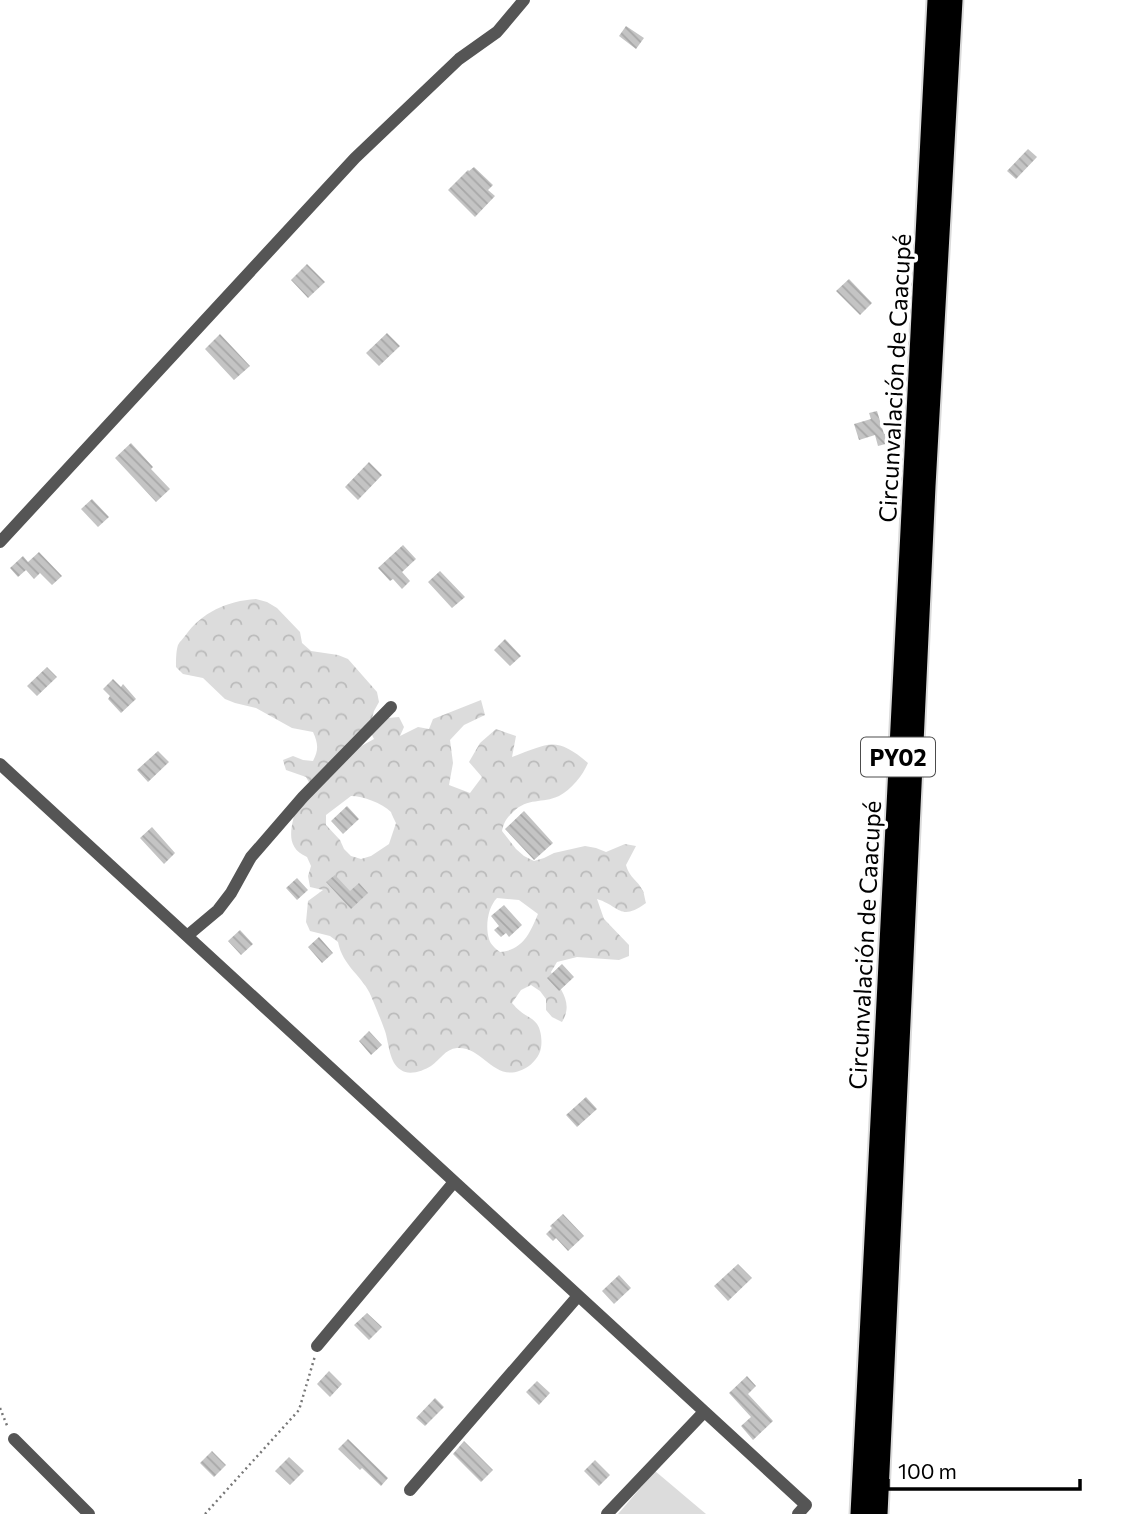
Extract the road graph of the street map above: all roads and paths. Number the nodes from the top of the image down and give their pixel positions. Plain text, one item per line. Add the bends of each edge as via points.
1 (524, 0) edge
2 (937, 0) edge
3 (953, 0) edge
4 (0, 541) edge
5 (391, 707) dead end
6 (0, 764) edge
7 (187, 936) junction
8 (454, 1182) junction
9 (578, 1296) junction
10 (317, 1346) joint
11 (0, 1408) edge
12 (704, 1412) junction
13 (14, 1439) joint
14 (410, 1490) dead end
15 (89, 1514) edge
16 (205, 1514) edge
17 (607, 1514) edge
18 (798, 1514) edge
19 (860, 1514) edge
20 (878, 1514) edge

1 - 4 street via 497,32 459,60 355,158
2 - 19 highway, Circunvalación de Caacupé / PY02
3 - 20 highway, Circunvalación de Caacupé / PY02
5 - 7 street via 251,857 218,910
6 - 7 street
7 - 8 street
8 - 9 street
8 - 10 street
9 - 12 street
9 - 14 street
10 - 16 path via 299,1410
11 - 13 path
12 - 17 street
12 - 18 street via 806,1505
13 - 15 street

